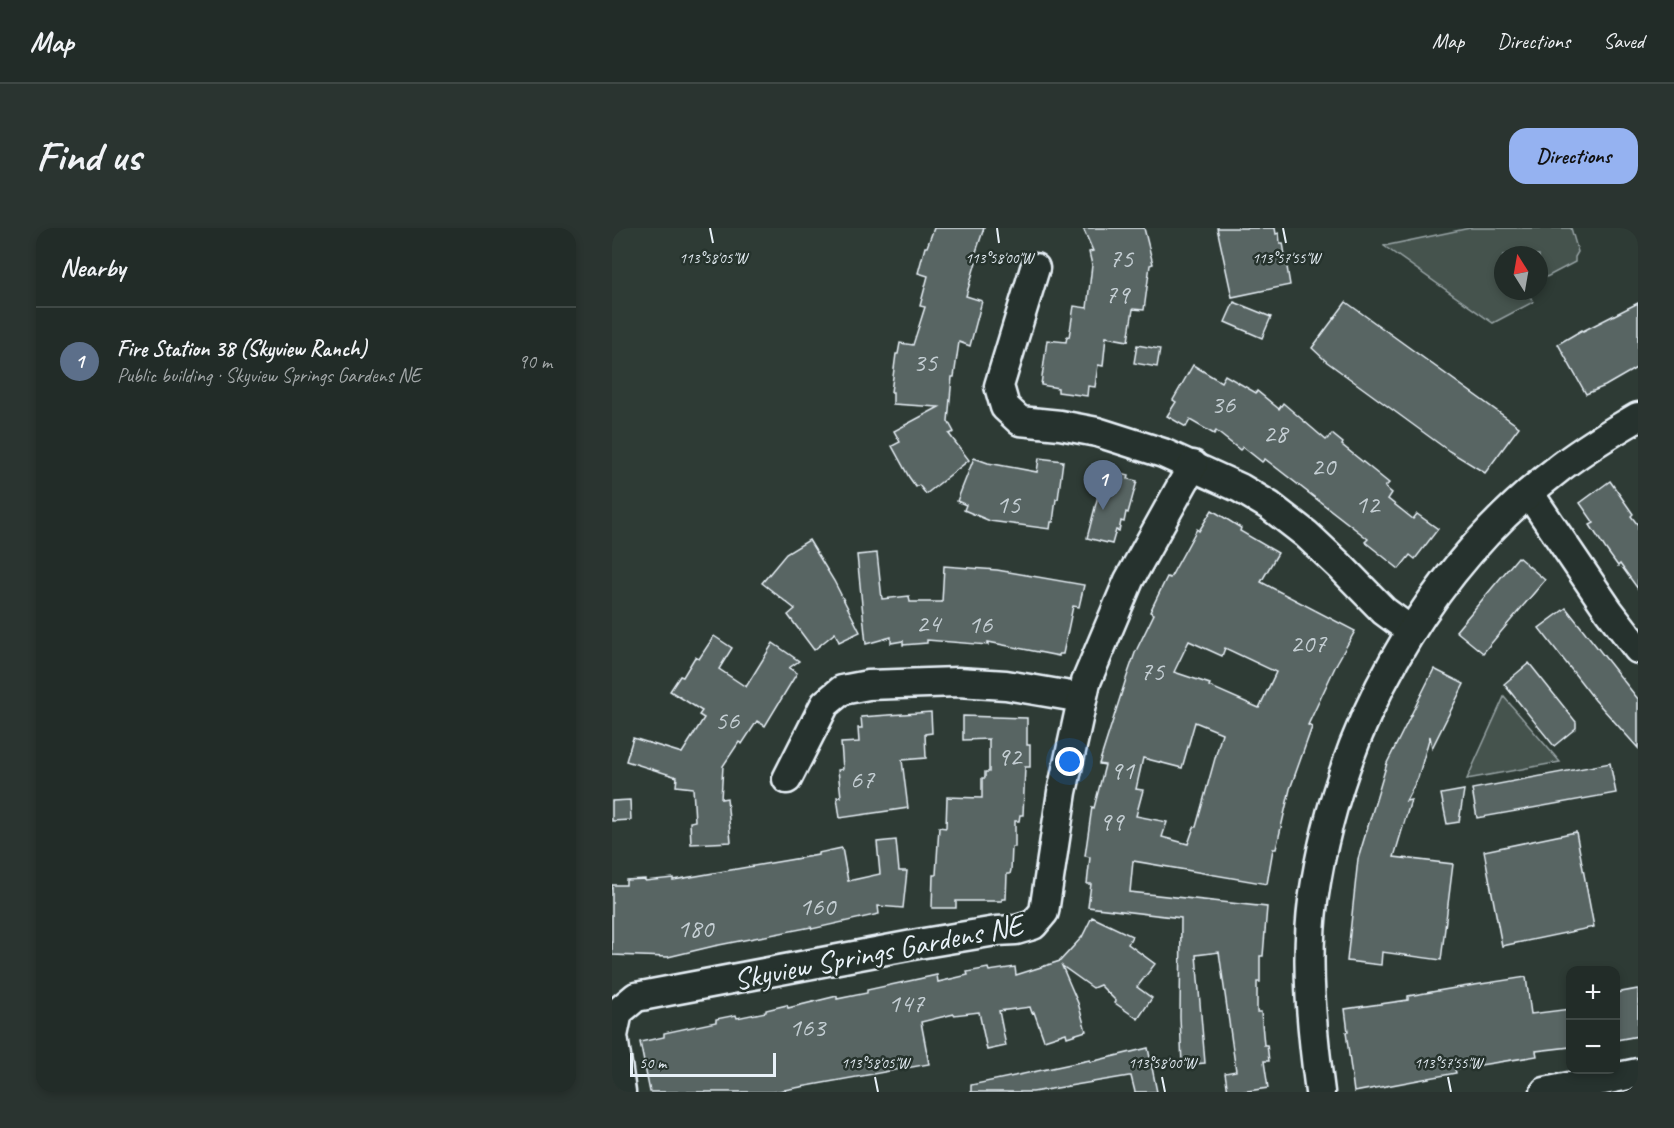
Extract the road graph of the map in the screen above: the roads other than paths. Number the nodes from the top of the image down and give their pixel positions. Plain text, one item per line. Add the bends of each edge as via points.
1 (1035, 268) dead end
2 (1638, 417) edge
3 (1192, 465) junction
4 (1529, 493) junction
5 (1411, 631) junction
6 (1638, 649) edge
7 (1082, 698) junction
8 (787, 778) dead end
9 (1638, 1073) edge
10 (621, 1092) edge
11 (1320, 1092) edge
12 (1545, 1092) edge

1 - 3 street via 999,386 1005,407 1020,421 1096,432
2 - 4 street via 1588,447
3 - 5 street via 1270,506
3 - 7 street, Skyview Springs Gardens NE via 1129,580
4 - 5 street via 1462,561
4 - 6 street
5 - 11 street via 1354,747 1323,849 1313,904 1311,958 1314,1049
7 - 8 street via 957,682 868,685 842,690 825,704
7 - 10 street, Skyview Springs Gardens NE via 1062,792 1044,912 1033,925 636,997 618,1012 613,1036
9 - 12 street

